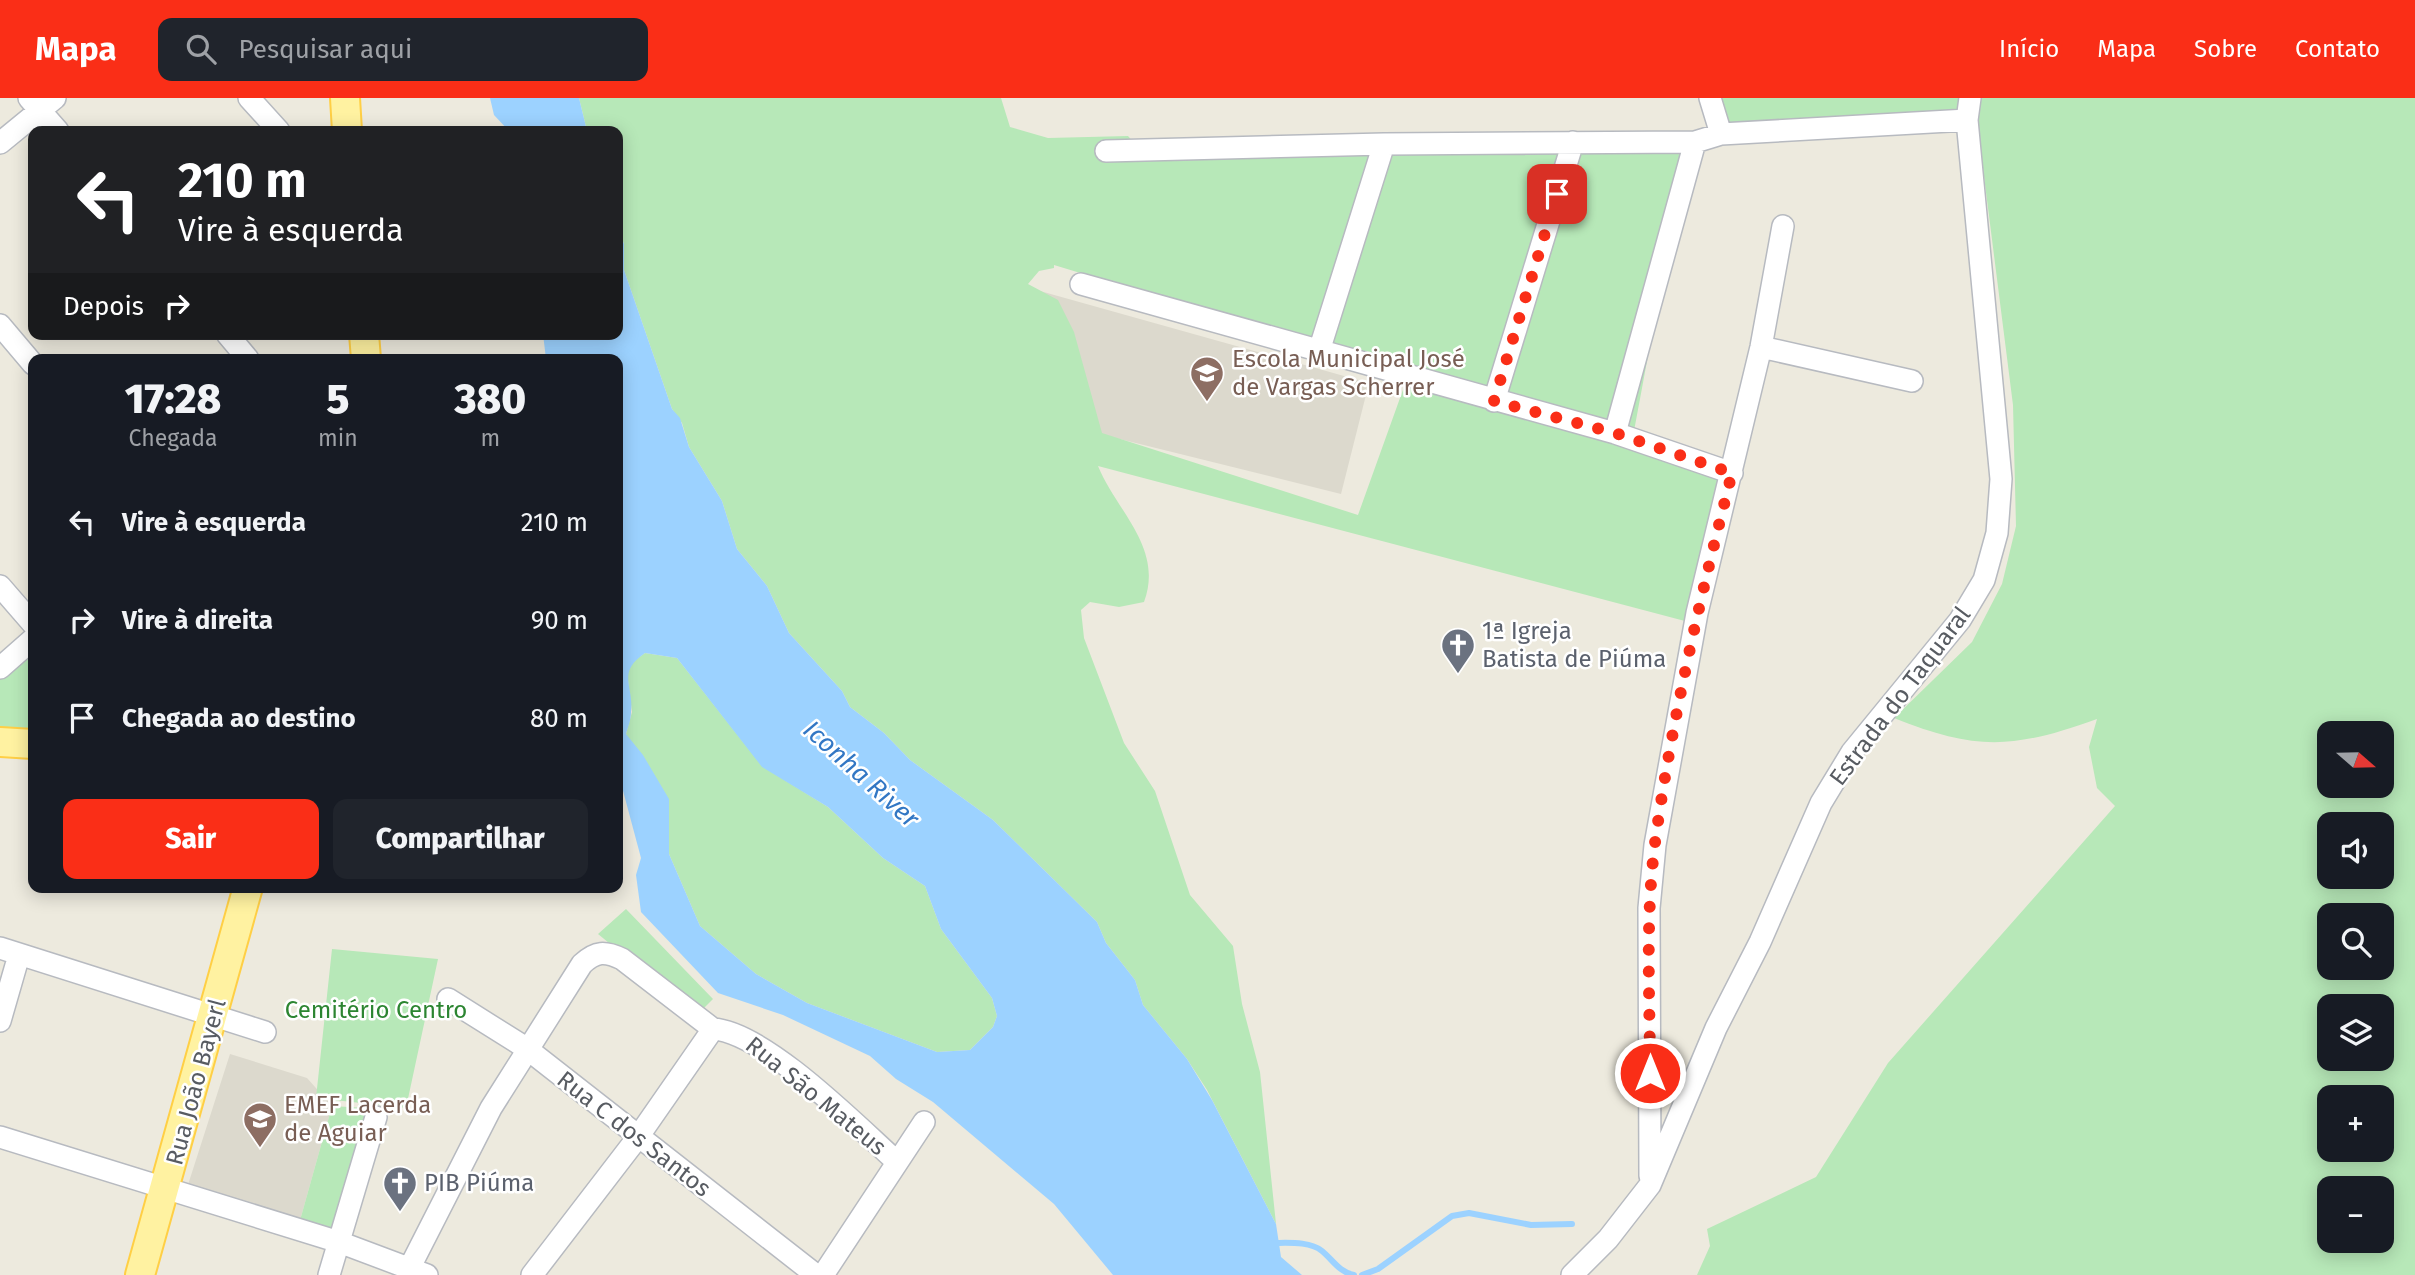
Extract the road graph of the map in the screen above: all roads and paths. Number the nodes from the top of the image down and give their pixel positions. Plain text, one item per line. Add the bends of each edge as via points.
1 (249, 98) edge
2 (345, 98) edge
3 (1710, 98) edge
4 (1970, 98) edge
5 (41, 102) edge
6 (1967, 120) junction
7 (55, 126) edge
8 (274, 126) edge
9 (347, 126) edge
10 (1721, 134) junction
11 (1573, 142) junction
12 (1695, 142) junction
13 (0, 143) edge
14 (1384, 144) junction
15 (1106, 151) dead end
16 (1783, 226) dead end
17 (1081, 284) dead end
18 (0, 325) edge
19 (232, 340) edge
20 (1761, 347) junction
21 (1319, 351) junction
22 (244, 354) edge
23 (28, 358) edge
24 (1912, 382) dead end
25 (1494, 401) junction
26 (1615, 433) junction
27 (1732, 473) junction
28 (0, 586) edge
29 (28, 618) edge
30 (28, 643) edge
31 (0, 668) edge
32 (0, 742) edge
33 (28, 744) edge
34 (246, 893) edge
35 (10, 952) edge
36 (448, 999) dead end
37 (215, 1017) junction
38 (0, 1021) edge
39 (713, 1029) junction
40 (265, 1032) dead end
41 (526, 1048) junction
42 (376, 1116) dead end
43 (924, 1122) dead end
44 (0, 1137) edge
45 (639, 1137) junction
46 (897, 1161) junction
47 (1650, 1185) junction
48 (167, 1188) junction
49 (339, 1242) junction
50 (418, 1271) edge
51 (140, 1275) edge
52 (329, 1275) edge
53 (532, 1275) edge
54 (816, 1275) edge
55 (823, 1275) edge
56 (1572, 1275) edge

1 - 8 street
2 - 9 main road
3 - 10 street
4 - 6 street, Estrada do Taquaral
5 - 7 street
5 - 13 street
6 - 10 street
6 - 47 street, Estrada do Taquaral via 2001,479 1997,533 1984,579 1961,620 1852,752 1821,803 1760,942 1716,1028
10 - 12 street
11 - 12 street
11 - 14 street
11 - 25 street
12 - 26 street
14 - 15 street
14 - 21 street
16 - 20 street
17 - 21 street
18 - 23 street
19 - 22 street
20 - 24 street
20 - 27 street
21 - 25 street
25 - 26 street
26 - 27 street
27 - 47 street via 1697,613 1655,845 1649,908
28 - 29 street
30 - 31 street
32 - 33 main road
34 - 37 main road, Rua João Bayerl
35 - 37 street
35 - 38 street
36 - 41 street, Rua C dos Santos
37 - 40 street
37 - 48 main road, Rua João Bayerl
39 - 41 street, Rua São Mateus via 622,959 606,952 592,954 582,964
39 - 45 street
39 - 46 street, Rua São Mateus via 727,1030 755,1044
41 - 45 street, Rua C dos Santos
41 - 50 street via 465,1154
42 - 49 street
43 - 46 street
44 - 48 street
45 - 53 street
45 - 54 street, Rua C dos Santos
46 - 55 street
47 - 56 street, Estrada do Taquaral via 1608,1240
48 - 49 street
48 - 51 main road, Rua João Bayerl
49 - 50 street
49 - 52 street

